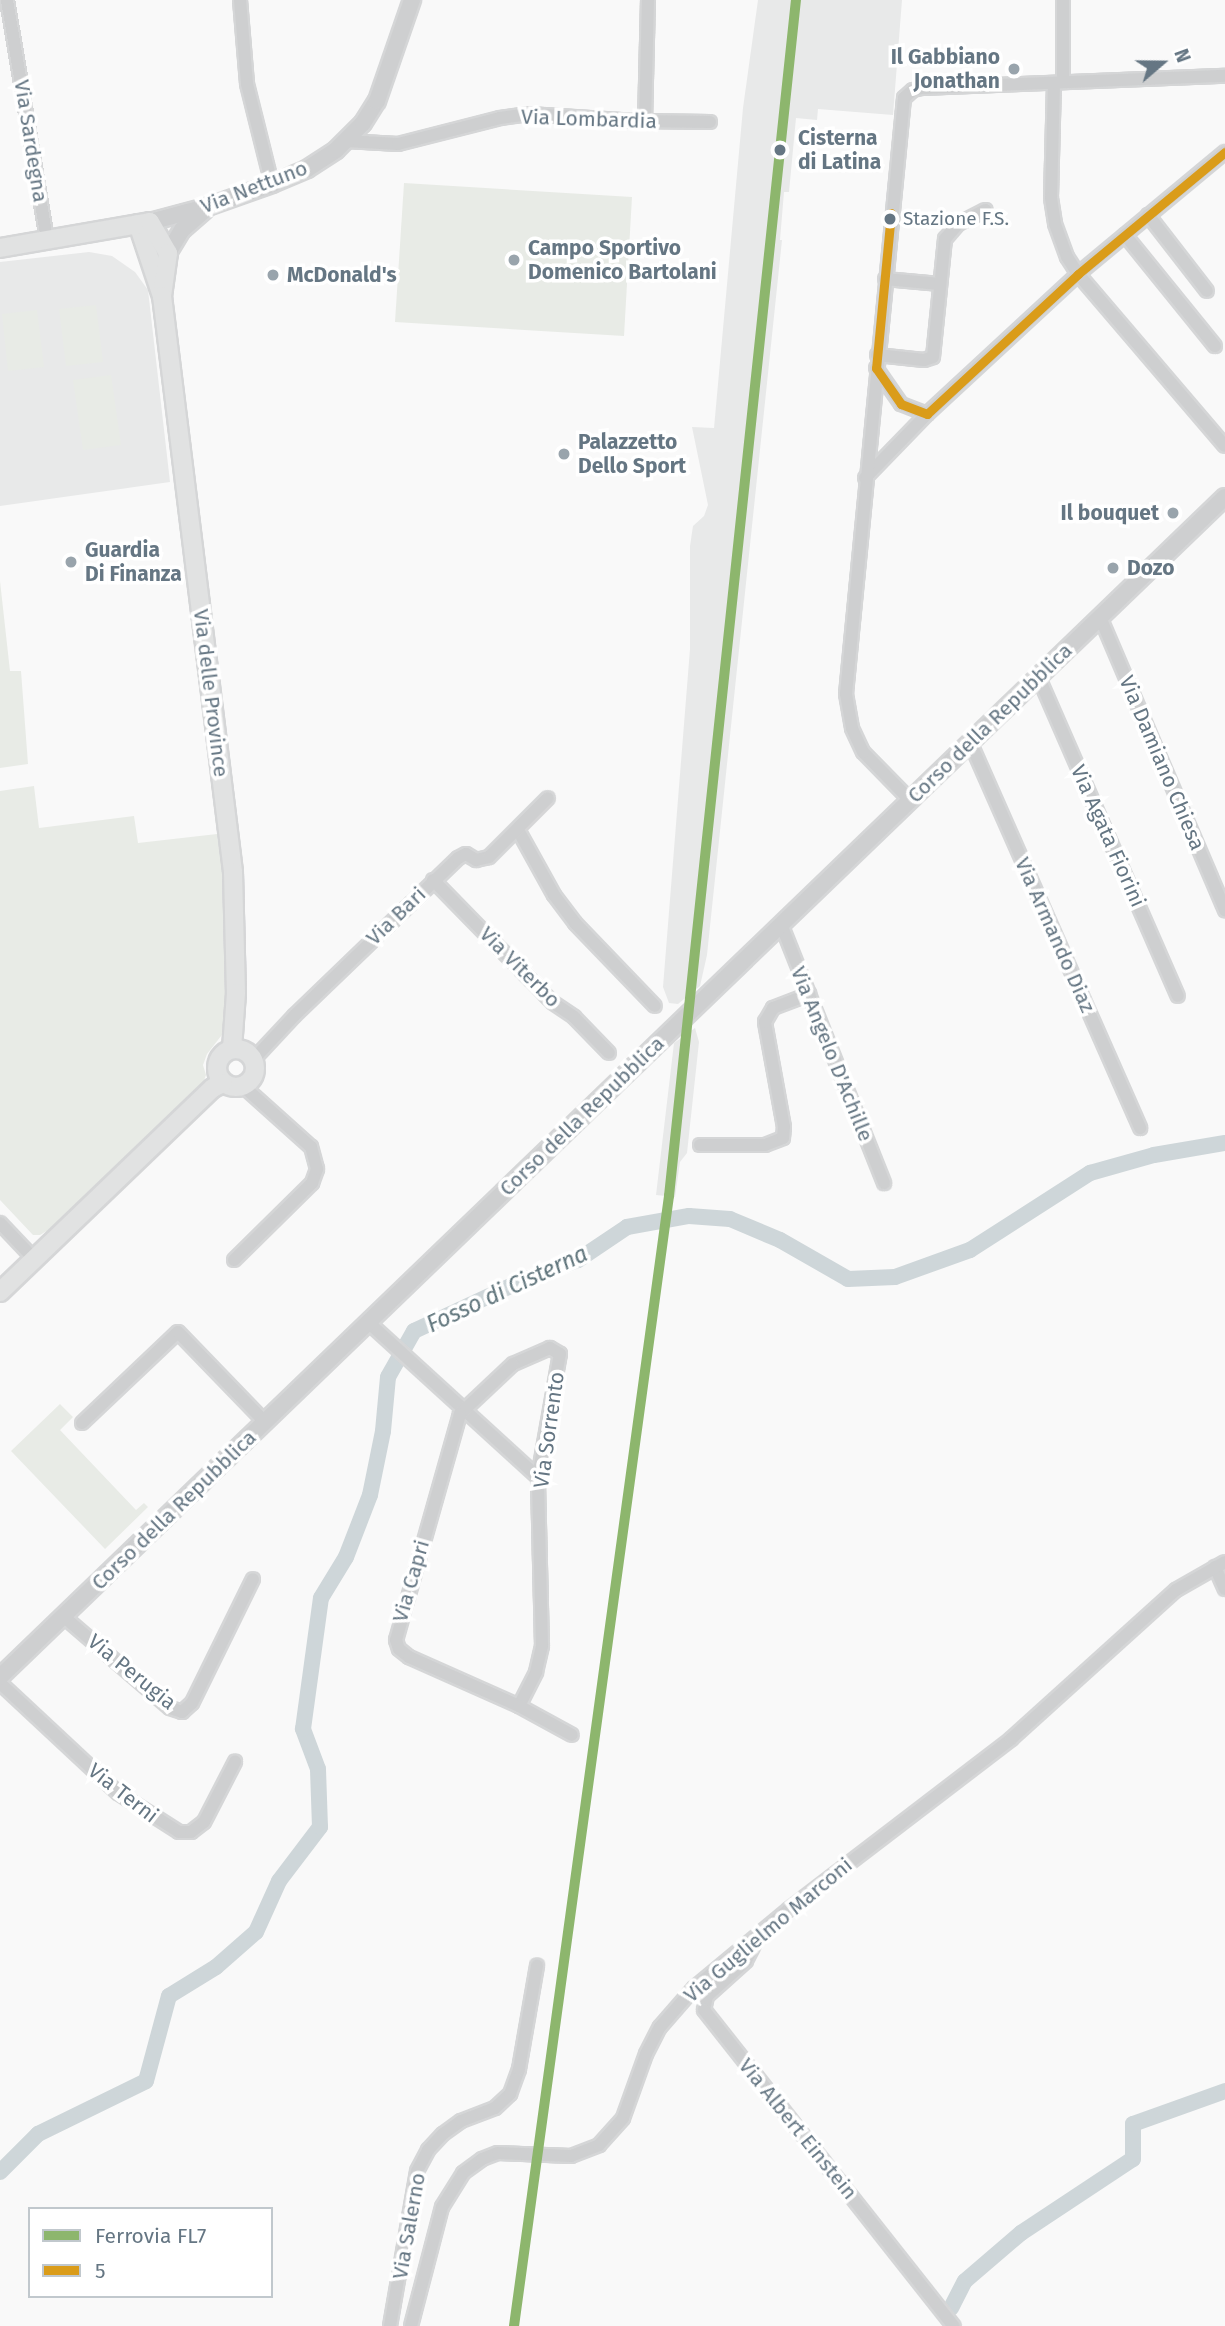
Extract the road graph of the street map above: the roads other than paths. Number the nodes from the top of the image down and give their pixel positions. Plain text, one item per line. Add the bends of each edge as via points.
1 (7, 0) edge
2 (240, 0) edge
3 (412, 0) edge
4 (648, 0) edge
5 (1063, 0) edge
6 (1225, 76) edge
7 (1058, 82) junction
8 (645, 122) junction
9 (710, 122) dead end
10 (346, 141) junction
11 (1225, 152) edge
12 (272, 184) junction
13 (210, 206) junction
14 (986, 210) dead end
15 (1148, 215) junction
16 (144, 223) junction
17 (1125, 235) junction
18 (47, 240) junction
19 (0, 248) edge
20 (168, 253) junction
21 (1078, 274) junction
22 (885, 279) junction
23 (940, 284) junction
24 (1207, 291) dead end
25 (162, 296) junction
26 (1216, 346) dead end
27 (876, 361) junction
28 (927, 415) junction
29 (1225, 446) edge
30 (865, 478) junction
31 (1225, 497) edge
32 (1100, 617) junction
33 (1038, 676) junction
34 (970, 742) junction
35 (548, 798) dead end
36 (910, 800) junction
37 (518, 830) junction
38 (433, 880) junction
39 (1225, 910) edge
40 (781, 924) junction
41 (809, 994) junction
42 (1178, 996) dead end
43 (655, 1006) dead end
44 (232, 1049) junction
45 (609, 1053) dead end
46 (253, 1060) junction
47 (223, 1083) junction
48 (243, 1086) junction
49 (1140, 1128) dead end
50 (700, 1145) dead end
51 (884, 1184) dead end
52 (0, 1223) edge
53 (34, 1259) junction
54 (234, 1260) dead end
55 (0, 1292) edge
56 (368, 1322) junction
57 (463, 1408) junction
58 (265, 1422) junction
59 (82, 1423) dead end
60 (538, 1477) junction
61 (1220, 1564) edge
62 (253, 1579) dead end
63 (1225, 1589) edge
64 (63, 1616) junction
65 (0, 1677) edge
66 (0, 1684) edge
67 (519, 1706) junction
68 (572, 1735) dead end
69 (235, 1762) dead end
70 (760, 1932) junction
71 (537, 1966) dead end
72 (390, 2326) edge
73 (411, 2326) edge
74 (954, 2326) edge

1 - 18 street, Via Sardegna
2 - 12 street via 246,75
3 - 10 street, Via Nettuno via 382,91 368,117
4 - 8 street
5 - 7 street
6 - 7 street
7 - 21 street via 1052,208 1061,243
7 - 22 street via 909,92 902,105
8 - 9 street, Via Lombardia
8 - 10 street, Via Lombardia via 529,114 398,144
10 - 12 street, Via Nettuno via 317,163
11 - 15 street
12 - 13 street, Via Nettuno
13 - 16 street, Via Nettuno
13 - 20 street, Via delle Province via 188,223
14 - 23 street via 947,235
15 - 17 street
15 - 24 street
16 - 18 main road, Via Nettuno
16 - 20 main road
16 - 25 main road, Via delle Province
17 - 21 street
17 - 26 street
18 - 19 main road, Via Nettuno
20 - 25 main road, Via delle Province
21 - 28 street
21 - 29 street
22 - 23 street
22 - 27 street
23 - 27 street via 931,359
25 - 44 main road, Via delle Province via 233,872 236,993
27 - 28 street via 901,404
27 - 30 street
28 - 30 street
30 - 36 street via 847,707 863,752
31 - 32 street, Corso della Repubblica
32 - 33 street, Corso della Repubblica
32 - 39 street, Via Damiano Chiesa
33 - 34 street, Corso della Repubblica
33 - 42 street, Via Agata Fiorini
34 - 36 street, Corso della Repubblica
34 - 49 street, Via Armando Diaz
35 - 37 street, Via Bari
36 - 40 street, Corso della Repubblica
37 - 38 street, Via Bari via 484,860 462,855
37 - 43 street via 568,914
38 - 45 street, Via Viterbo via 552,1002
38 - 46 street, Via Bari
40 - 41 street, Via Angelo D'Achille
40 - 56 street, Corso della Repubblica
41 - 50 street via 776,1006 765,1023 783,1138 765,1145
41 - 51 street, Via Angelo D'Achille
44 - 46 main road via 242,1050
44 - 47 main road via 221,1055 216,1066
46 - 48 main road via 252,1078
47 - 48 main road
47 - 53 main road
48 - 54 street via 311,1147 317,1169 312,1183
52 - 53 street
53 - 55 main road
56 - 57 street
56 - 58 street, Corso della Repubblica
57 - 60 street
57 - 60 street, Via Sorrento via 513,1364 542,1348 558,1350 561,1354
57 - 67 street, Via Capri via 396,1640 409,1657
58 - 59 street via 177,1332
58 - 64 street, Corso della Repubblica
60 - 67 street, Via Sorrento via 542,1646 536,1672
61 - 63 street
61 - 70 street, Via Guglielmo Marconi via 1176,1590 1012,1739
62 - 64 street, Via Perugia via 192,1703 181,1712 170,1708
64 - 65 street, Corso della Repubblica
66 - 69 street, Via Terni via 118,1793 178,1832 191,1832 204,1822
67 - 68 street, Via Capri
70 - 73 street, Via Guglielmo Marconi via 663,2022 646,2054 626,2112 608,2137 587,2152 548,2156 498,2153 463,2173 440,2215
70 - 74 street, Via Albert Einstein via 746,1961 707,1996 706,2013
71 - 72 street, Via Salerno via 519,2069 510,2094 495,2108 443,2134 417,2171

